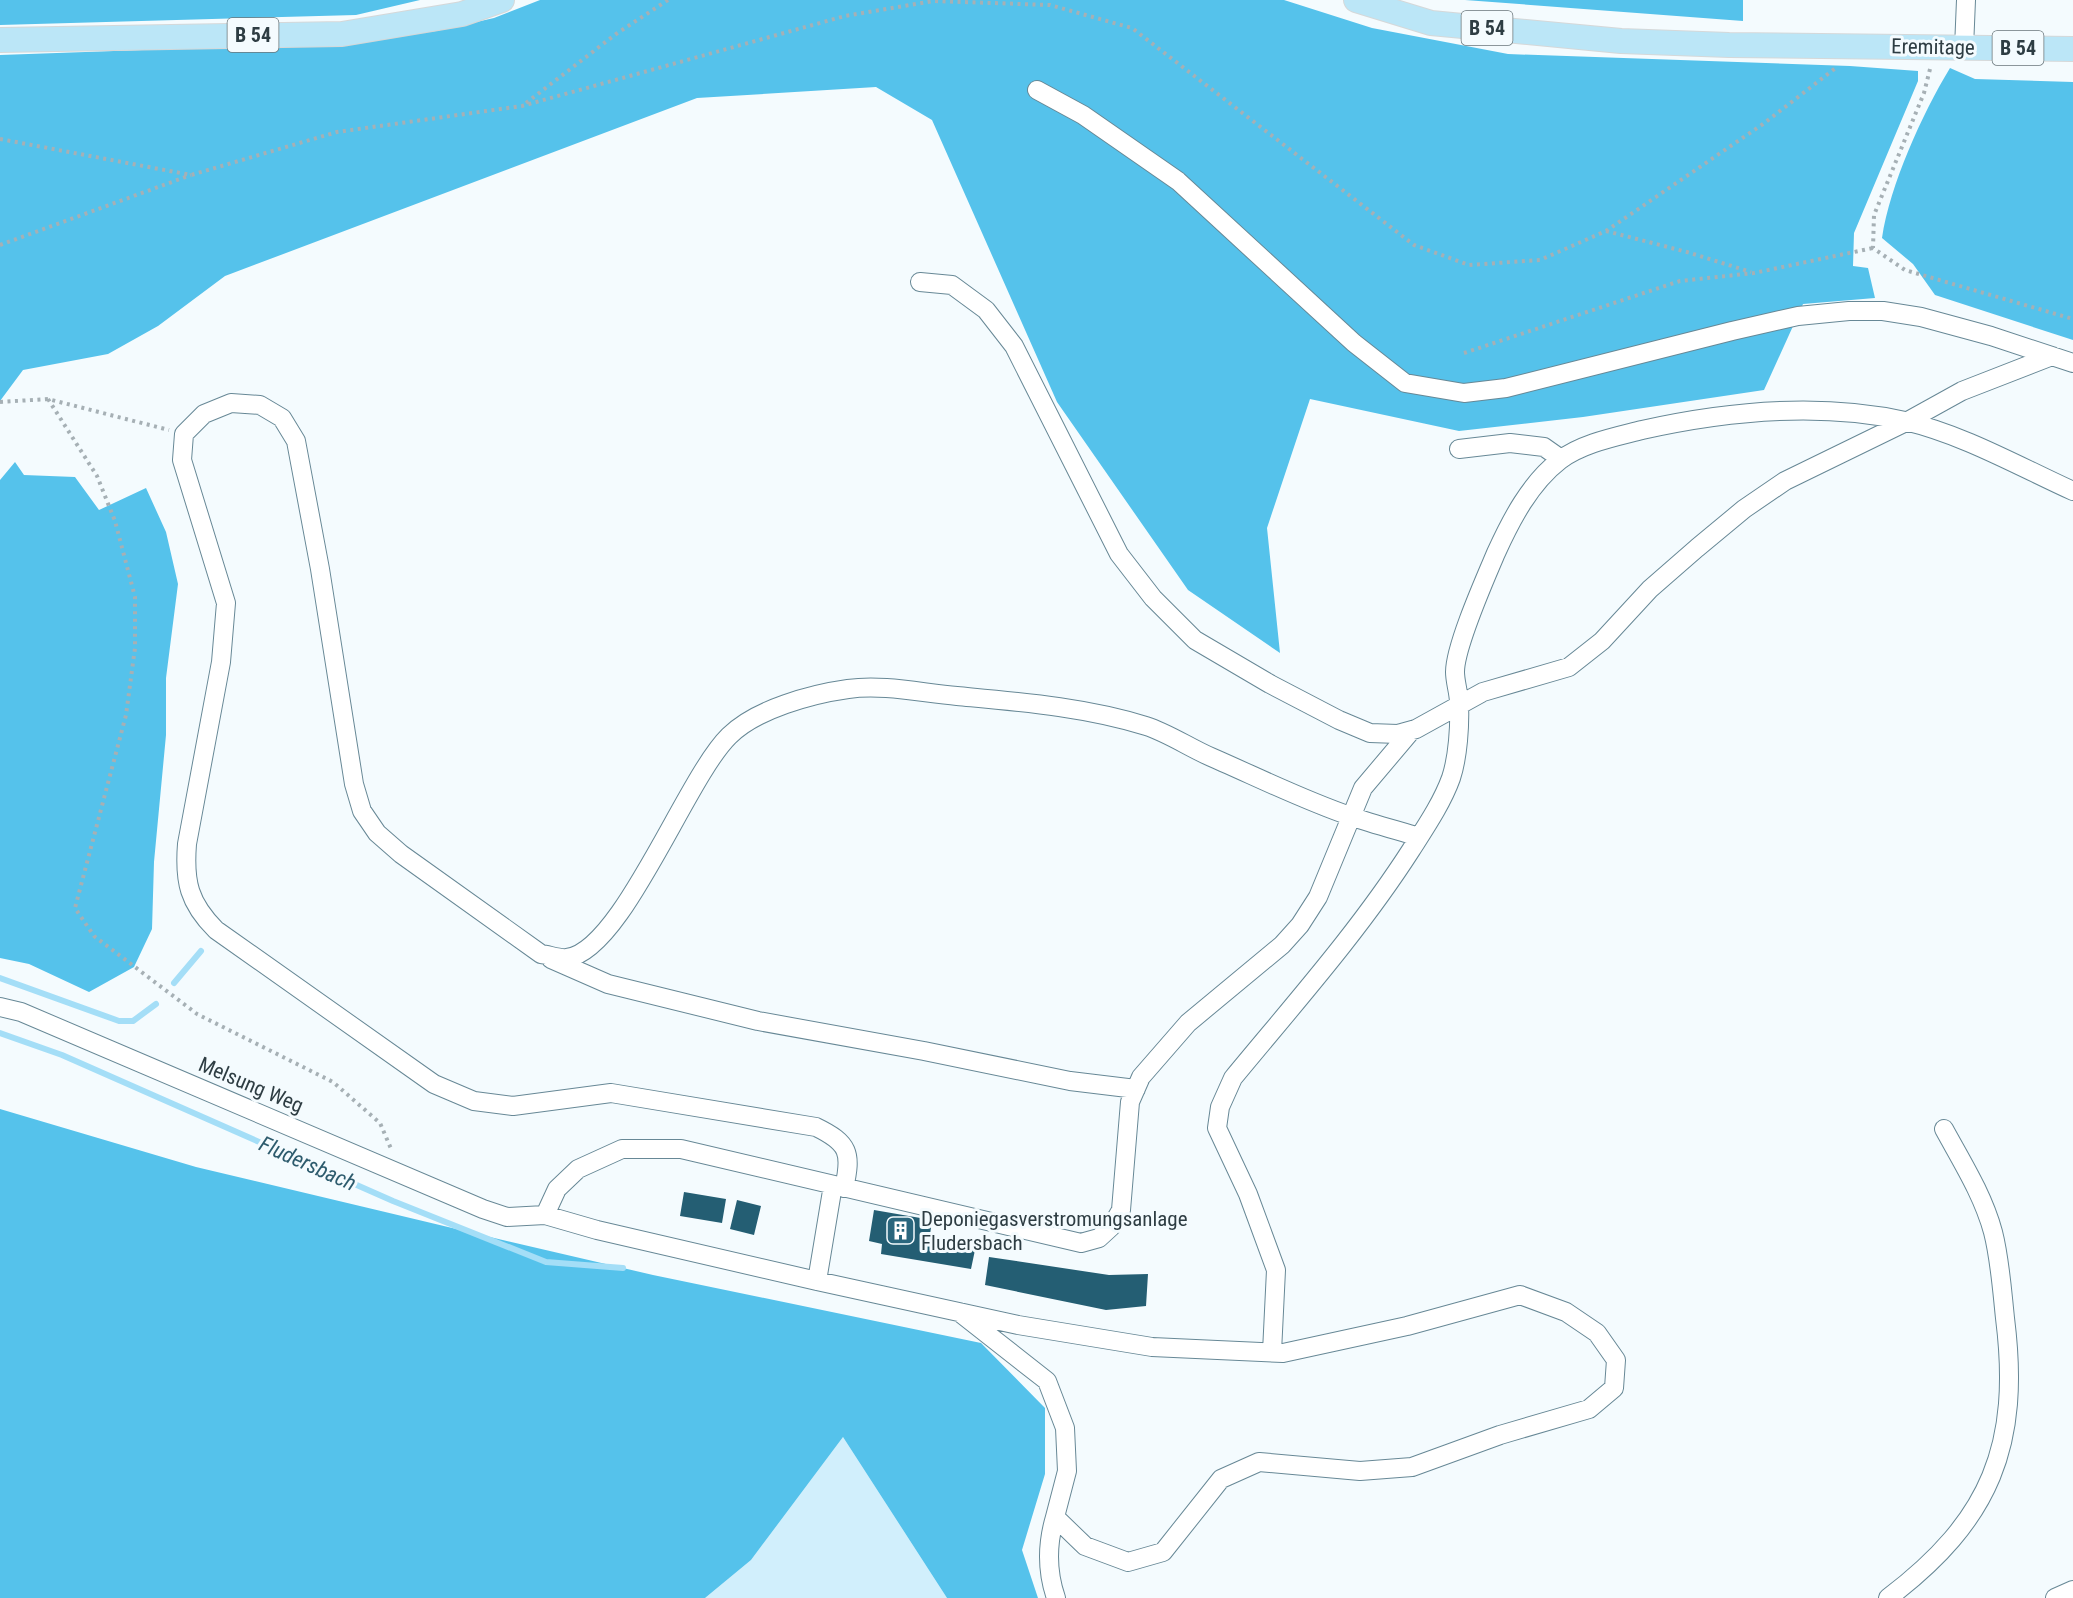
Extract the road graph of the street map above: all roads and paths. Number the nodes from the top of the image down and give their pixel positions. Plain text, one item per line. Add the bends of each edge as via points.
1 (502, 0) edge
2 (668, 0) edge
3 (1356, 0) edge
4 (1966, 0) edge
5 (0, 39) edge
6 (1864, 47) junction
7 (1935, 48) junction
8 (1964, 48) junction
9 (2073, 49) edge
10 (1037, 90) dead end
11 (522, 106) junction
12 (0, 139) edge
13 (191, 175) junction
14 (1606, 231) junction
15 (0, 245) edge
16 (1872, 248) junction
17 (1754, 273) junction
18 (920, 282) dead end
19 (2073, 319) edge
20 (1464, 352) dead end
21 (2052, 356) junction
22 (2073, 363) edge
23 (48, 399) junction
24 (0, 402) edge
25 (1906, 422) junction
26 (178, 432) junction
27 (1459, 449) dead end
28 (1561, 459) junction
29 (2073, 491) edge
30 (1459, 704) junction
31 (1412, 730) junction
32 (1350, 816) junction
33 (1419, 837) junction
34 (542, 954) junction
35 (0, 1007) edge
36 (1136, 1089) junction
37 (1944, 1129) dead end
38 (402, 1176) junction
39 (838, 1186) junction
40 (544, 1215) junction
41 (817, 1281) junction
42 (959, 1312) junction
43 (1272, 1352) junction
44 (1055, 1517) junction
45 (2073, 1590) edge
46 (1056, 1598) edge
47 (1888, 1598) edge
48 (2055, 1598) edge

1 - 5 main road, B 54 via 462,14 342,34
2 - 11 path via 616,34
3 - 6 main road, B 54 via 1431,23 1621,41
4 - 8 street
6 - 7 main road, Eremitage / B 54
6 - 14 path via 1763,124
7 - 8 main road, Eremitage / B 54
7 - 16 path via 1924,93 1874,215
8 - 9 main road, Eremitage / B 54
10 - 21 street via 1083,115 1178,181 1354,343 1405,383 1464,393 1506,388 1732,330 1798,316 1849,311 1921,317
11 - 13 path via 337,132
11 - 14 path via 845,16 934,1 1050,5 1132,28 1414,245 1469,265 1540,260
12 - 13 path
13 - 15 path
14 - 17 path
16 - 17 path
16 - 19 path via 1905,270
17 - 20 path via 1680,281
18 - 31 street via 952,285 986,310 1014,346 1119,554 1153,598 1195,640 1339,720 1370,732 1398,734
21 - 22 street
21 - 25 street via 1962,391
23 - 24 path
23 - 26 path
23 - 38 path via 97,476 115,522 135,597 135,648 126,715 75,908 94,936 197,1014 333,1082 380,1123
25 - 28 street via 1856,413 1738,414 1672,423 1605,439
25 - 29 street via 1970,442
25 - 30 street via 1794,476 1744,509 1650,589 1602,641 1569,667 1506,684
26 - 34 street via 204,414 231,403 260,405 282,418 296,441 302,468 354,784 362,811 377,833 401,854
26 - 39 street via 182,460 226,603 221,662 185,866 198,912 216,930 434,1084 474,1101 513,1106 611,1094 816,1127 837,1137 846,1149 849,1164
27 - 28 street via 1510,443 1545,447
28 - 30 street via 1534,485 1496,554 1455,670
30 - 31 street
30 - 33 street via 1452,777
31 - 32 street via 1363,789
32 - 33 street
32 - 34 street via 1138,724 1012,701 850,688 768,710 730,735 702,770 613,923 588,950 567,958
32 - 36 street via 1318,897 1300,925 1282,945 1188,1023 1158,1054
33 - 43 street via 1354,930 1233,1078 1220,1107 1217,1128 1248,1194 1276,1270
34 - 36 street via 597,980 655,998 1070,1081
35 - 38 street, Melsung Weg via 308,1133
36 - 39 street via 1130,1102 1121,1210 1099,1238 1080,1243
37 - 47 street via 1973,1181 1993,1232 2011,1365 2009,1414 1997,1463 1975,1510 1945,1549
38 - 40 street, Melsung Weg via 507,1217
39 - 40 street via 681,1149 622,1149 578,1169 557,1189
39 - 41 street
40 - 41 street, Melsung Weg
41 - 42 street, Melsung Weg
42 - 43 street, Melsung Weg via 1152,1347
42 - 44 street via 1047,1381 1065,1428 1067,1471
43 - 44 street, Melsung Weg via 1283,1353 1407,1326 1520,1295 1566,1312 1597,1333 1616,1360 1614,1388 1589,1409 1500,1435 1412,1467 1360,1470 1259,1462 1221,1479 1163,1552 1128,1562 1085,1546
44 - 46 street via 1049,1538 1050,1582
45 - 48 street

